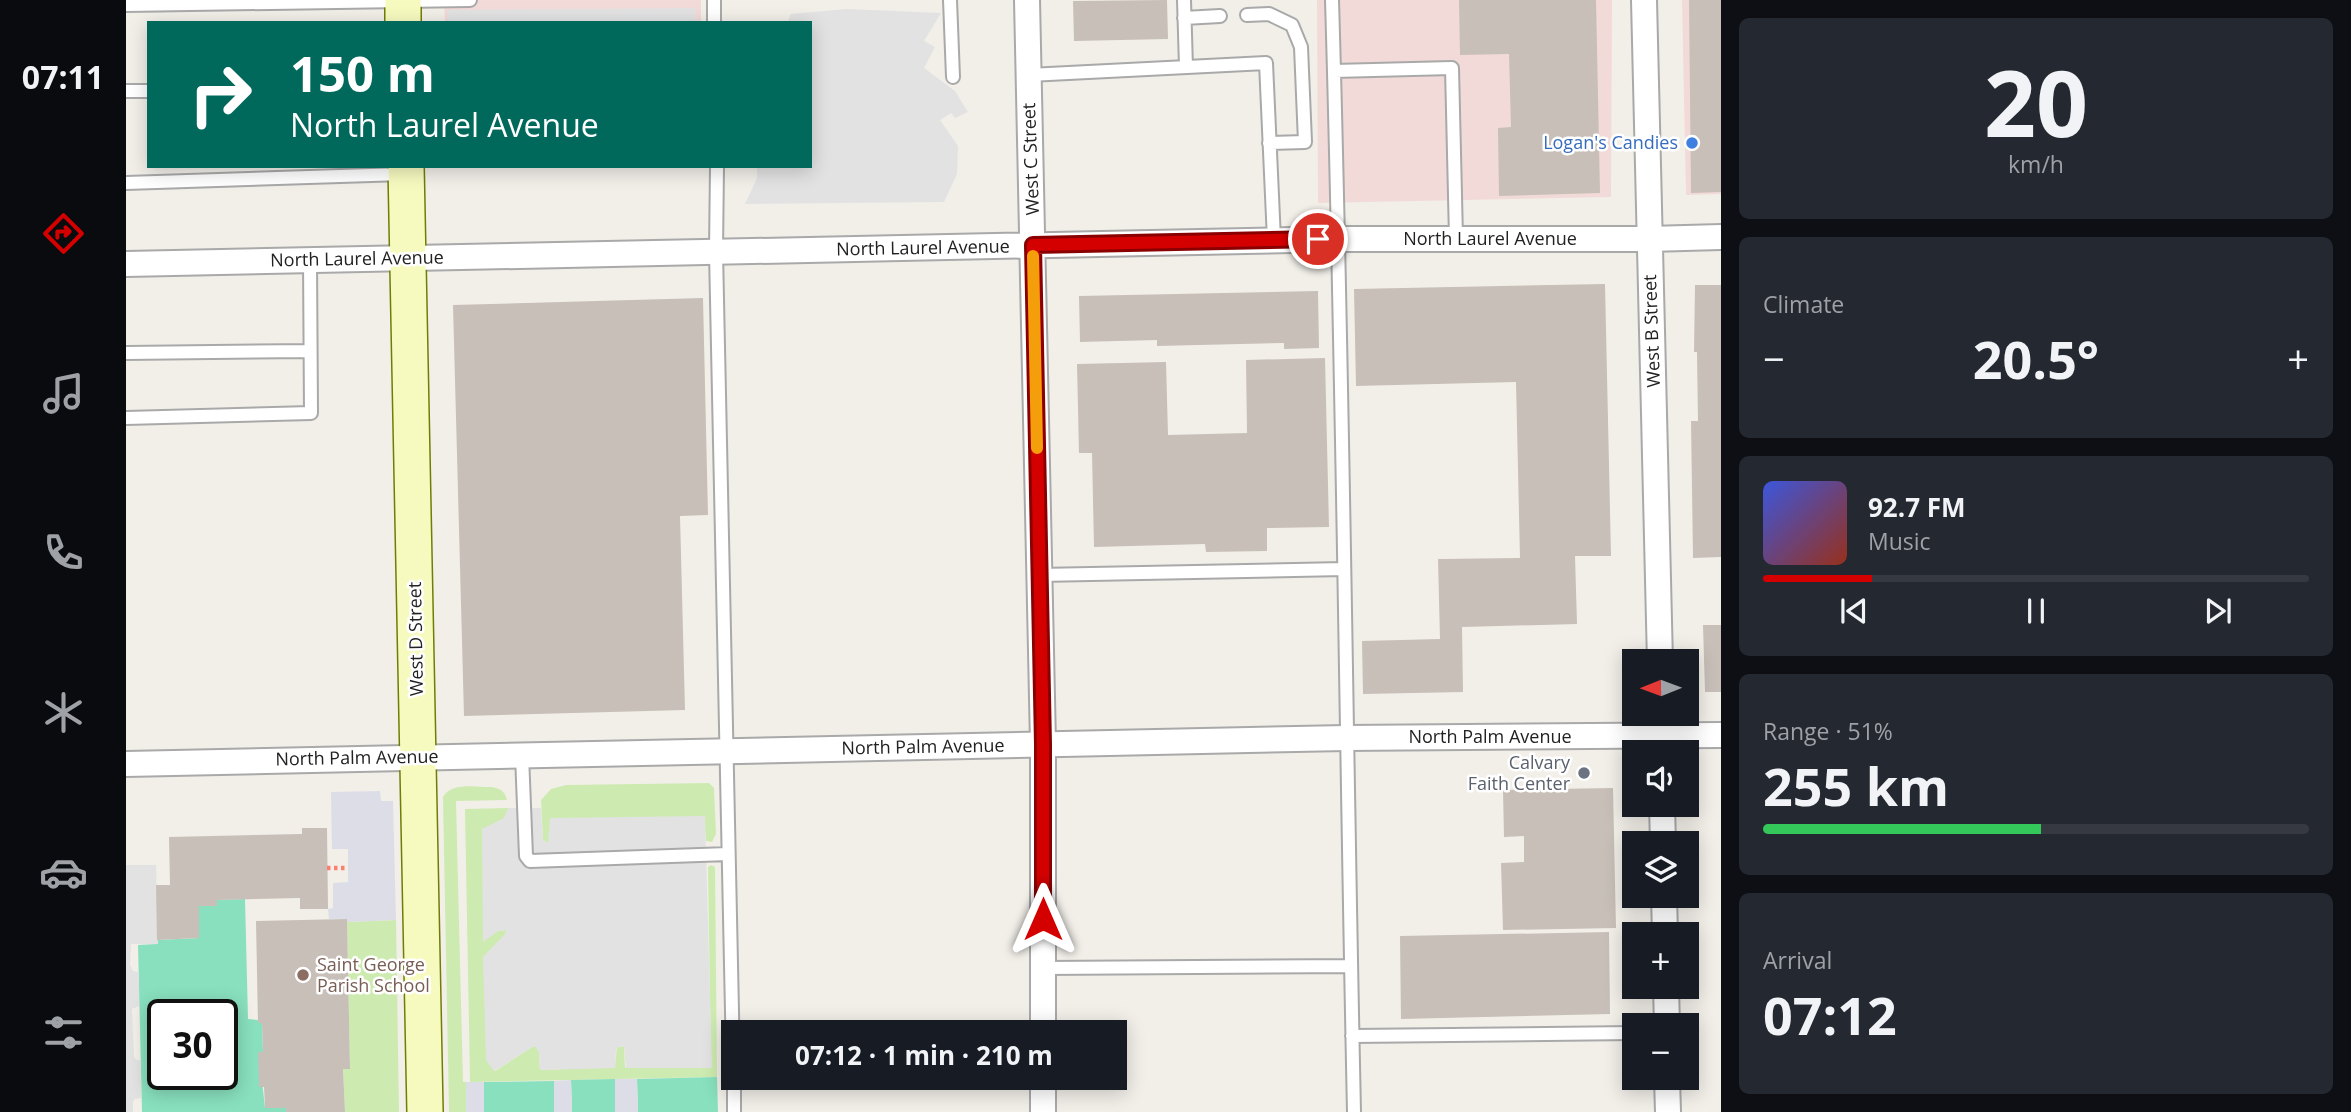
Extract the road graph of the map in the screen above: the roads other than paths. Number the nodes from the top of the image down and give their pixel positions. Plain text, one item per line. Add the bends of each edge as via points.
1 (470, 0) edge
2 (714, 0) edge
3 (950, 0) edge
4 (1027, 0) edge
5 (1184, 0) edge
6 (1332, 0) edge
7 (1644, 0) edge
8 (126, 5) edge
9 (403, 8) edge
10 (1247, 15) dead end
11 (1220, 16) dead end
12 (1184, 18) junction
13 (714, 21) edge
14 (1186, 67) junction
15 (1334, 71) junction
16 (1029, 75) junction
17 (953, 76) dead end
18 (126, 91) edge
19 (147, 91) edge
20 (1269, 144) junction
21 (717, 168) edge
22 (406, 170) edge
23 (126, 183) edge
24 (1721, 237) edge
25 (1456, 238) junction
26 (1339, 239) junction
27 (1649, 239) junction
28 (1274, 240) junction
29 (1033, 245) junction
30 (716, 252) junction
31 (409, 259) junction
32 (310, 260) junction
33 (126, 264) edge
34 (310, 351) junction
35 (126, 353) edge
36 (126, 418) edge
37 (1344, 569) junction
38 (1040, 575) junction
39 (1660, 649) edge
40 (1661, 734) edge
41 (1721, 735) edge
42 (1346, 738) junction
43 (1043, 744) junction
44 (726, 751) junction
45 (522, 755) junction
46 (418, 757) junction
47 (126, 764) edge
48 (728, 854) junction
49 (1350, 966) junction
50 (1043, 968) junction
51 (732, 1020) edge
52 (1043, 1020) edge
53 (1622, 1033) edge
54 (1352, 1036) junction
55 (734, 1090) edge
56 (1043, 1090) edge
57 (1667, 1090) edge
58 (425, 1112) edge
59 (734, 1112) edge
60 (1043, 1112) edge
61 (1354, 1112) edge
62 (1668, 1112) edge

1 - 9 lane
2 - 13 lane
3 - 17 lane
4 - 16 street, West C Street
5 - 12 lane
6 - 15 lane
7 - 27 street, West B Street
8 - 9 lane
10 - 20 lane via 1269,14 1292,25 1301,47 1305,142
11 - 12 lane
12 - 14 lane
14 - 16 lane
14 - 20 lane via 1266,63
15 - 25 lane via 1452,68
15 - 26 lane
16 - 29 street, West C Street
18 - 19 lane
20 - 28 lane
21 - 30 lane
22 - 23 lane
22 - 31 main road, West D Street
24 - 27 street, North Laurel Avenue
25 - 26 street, North Laurel Avenue
25 - 27 street, North Laurel Avenue
26 - 28 street, North Laurel Avenue
26 - 37 lane
27 - 39 street, West B Street
28 - 29 street, North Laurel Avenue
29 - 30 street, North Laurel Avenue
29 - 38 street, West C Street
30 - 31 street, North Laurel Avenue
30 - 44 lane
31 - 32 street, North Laurel Avenue
31 - 46 main road, West D Street
32 - 33 street, North Laurel Avenue
32 - 34 lane
34 - 35 lane
34 - 36 lane via 311,413
37 - 38 lane
37 - 42 lane
38 - 43 street, West C Street
40 - 41 street, North Palm Avenue
40 - 42 street, North Palm Avenue
42 - 43 street, North Palm Avenue
42 - 49 lane
43 - 44 street, North Palm Avenue
43 - 50 street, West C Street
44 - 45 street, North Palm Avenue
44 - 48 lane
45 - 46 street, North Palm Avenue
45 - 48 lane via 526,856 530,861
46 - 47 street, North Palm Avenue
46 - 58 main road, West D Street
48 - 51 lane
49 - 50 lane
49 - 54 lane
50 - 52 street, West C Street
53 - 54 lane
54 - 61 lane
55 - 59 lane
56 - 60 street
57 - 62 street

